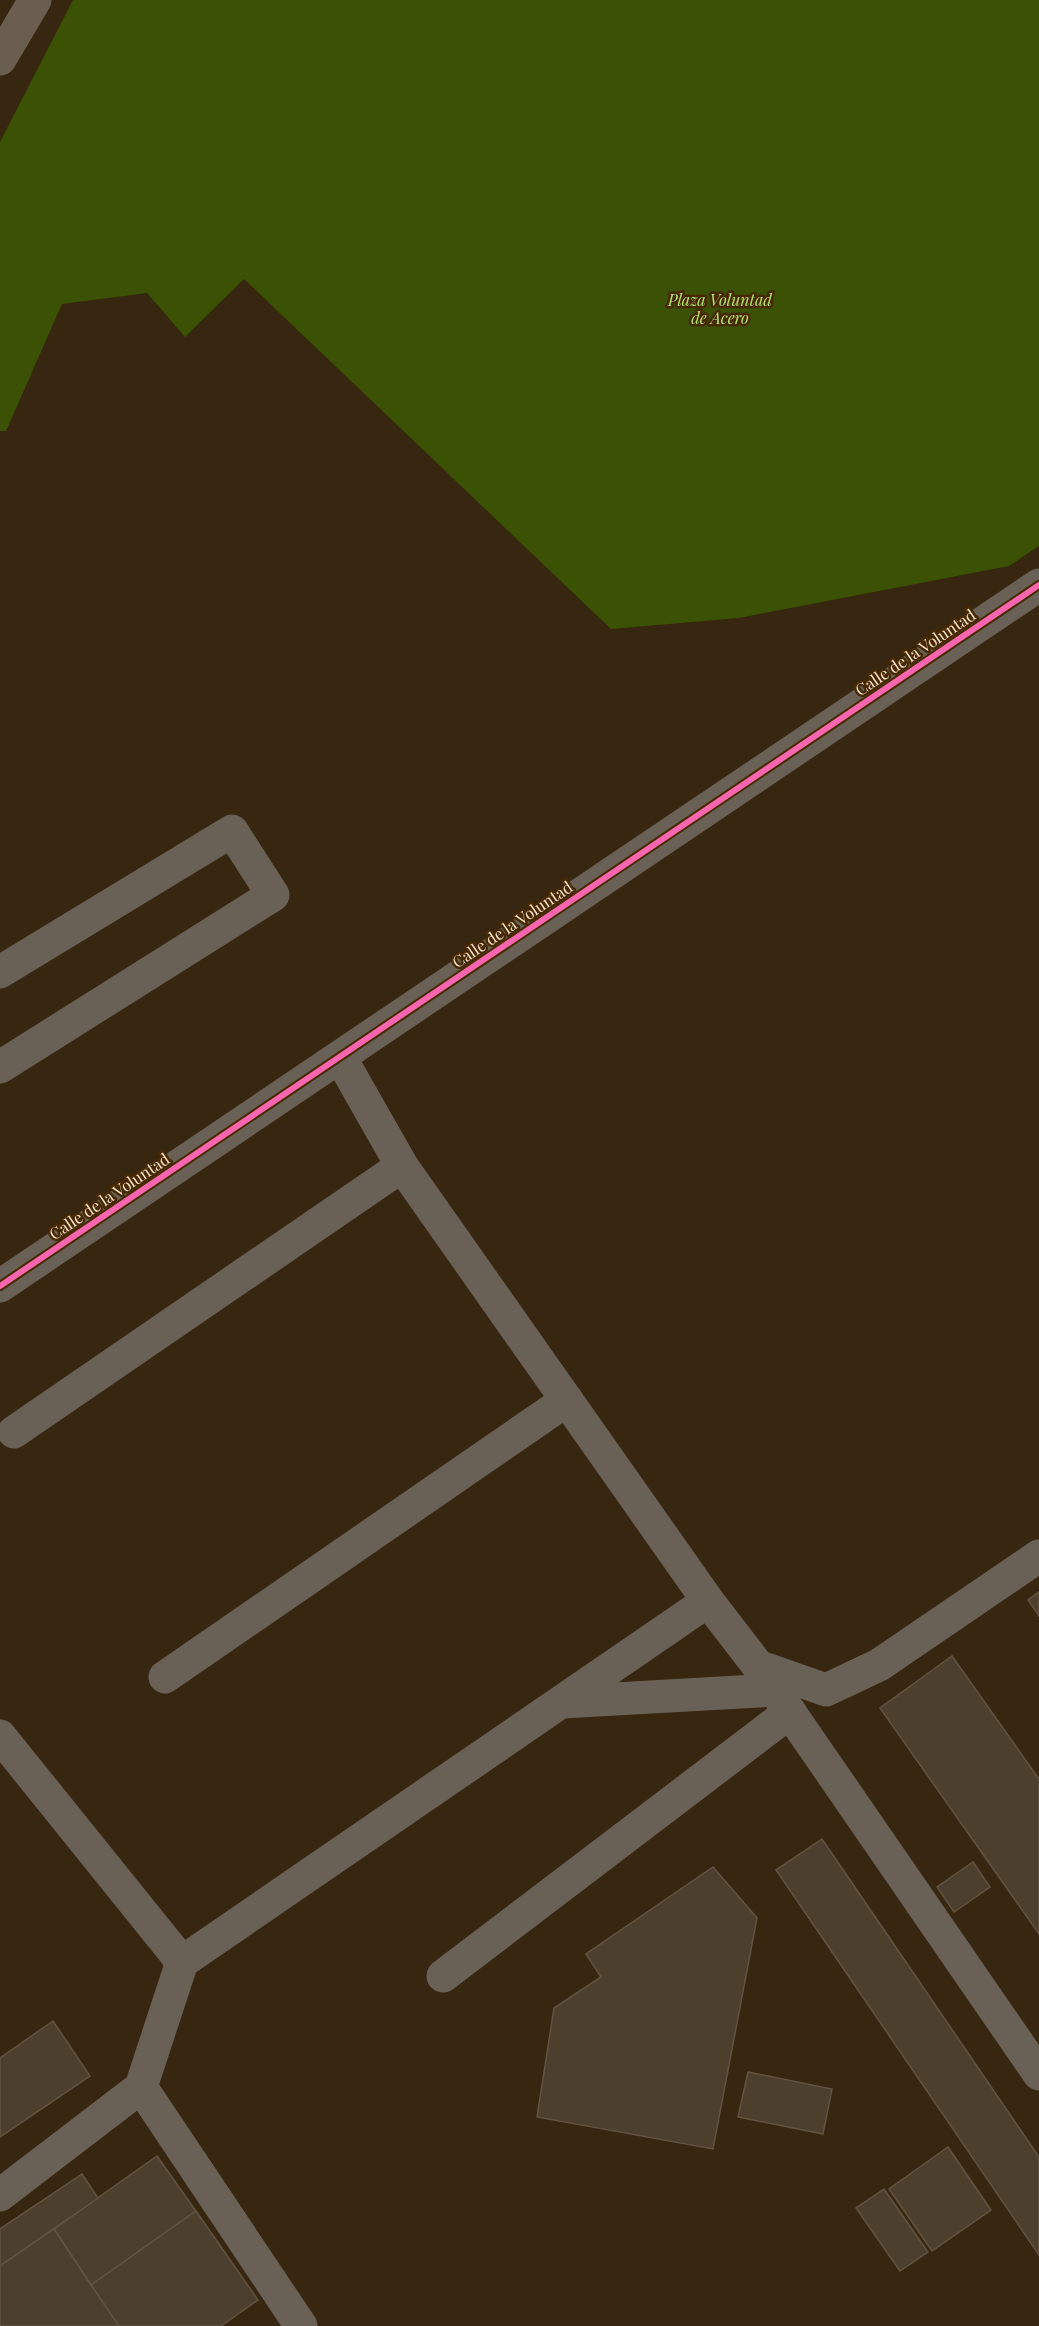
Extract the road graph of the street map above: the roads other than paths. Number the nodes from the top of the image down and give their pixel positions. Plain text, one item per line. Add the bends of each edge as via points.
1 (35, 0) edge
2 (0, 59) edge
3 (1039, 585) edge
4 (0, 972) edge
5 (340, 1057) junction
6 (0, 1067) edge
7 (402, 1166) junction
8 (0, 1286) edge
9 (567, 1400) junction
10 (14, 1432) dead end
11 (1039, 1556) edge
12 (708, 1601) junction
13 (165, 1677) dead end
14 (774, 1689) junction
15 (562, 1702) junction
16 (0, 1736) edge
17 (182, 1962) junction
18 (443, 1976) dead end
19 (1039, 2074) edge
20 (141, 2087) junction
21 (0, 2195) edge
22 (301, 2326) edge

1 - 2 main road
3 - 5 street, Calle de la Voluntad
4 - 6 street via 232,831 273,895
5 - 7 street
5 - 8 street, Calle de la Voluntad
7 - 9 street
7 - 10 street
9 - 12 street
9 - 13 street
11 - 14 street via 879,1665 826,1690
12 - 14 street
12 - 15 street
14 - 15 street
14 - 18 street
14 - 19 street
15 - 17 street
16 - 17 street
17 - 20 street
20 - 21 street
20 - 22 street

